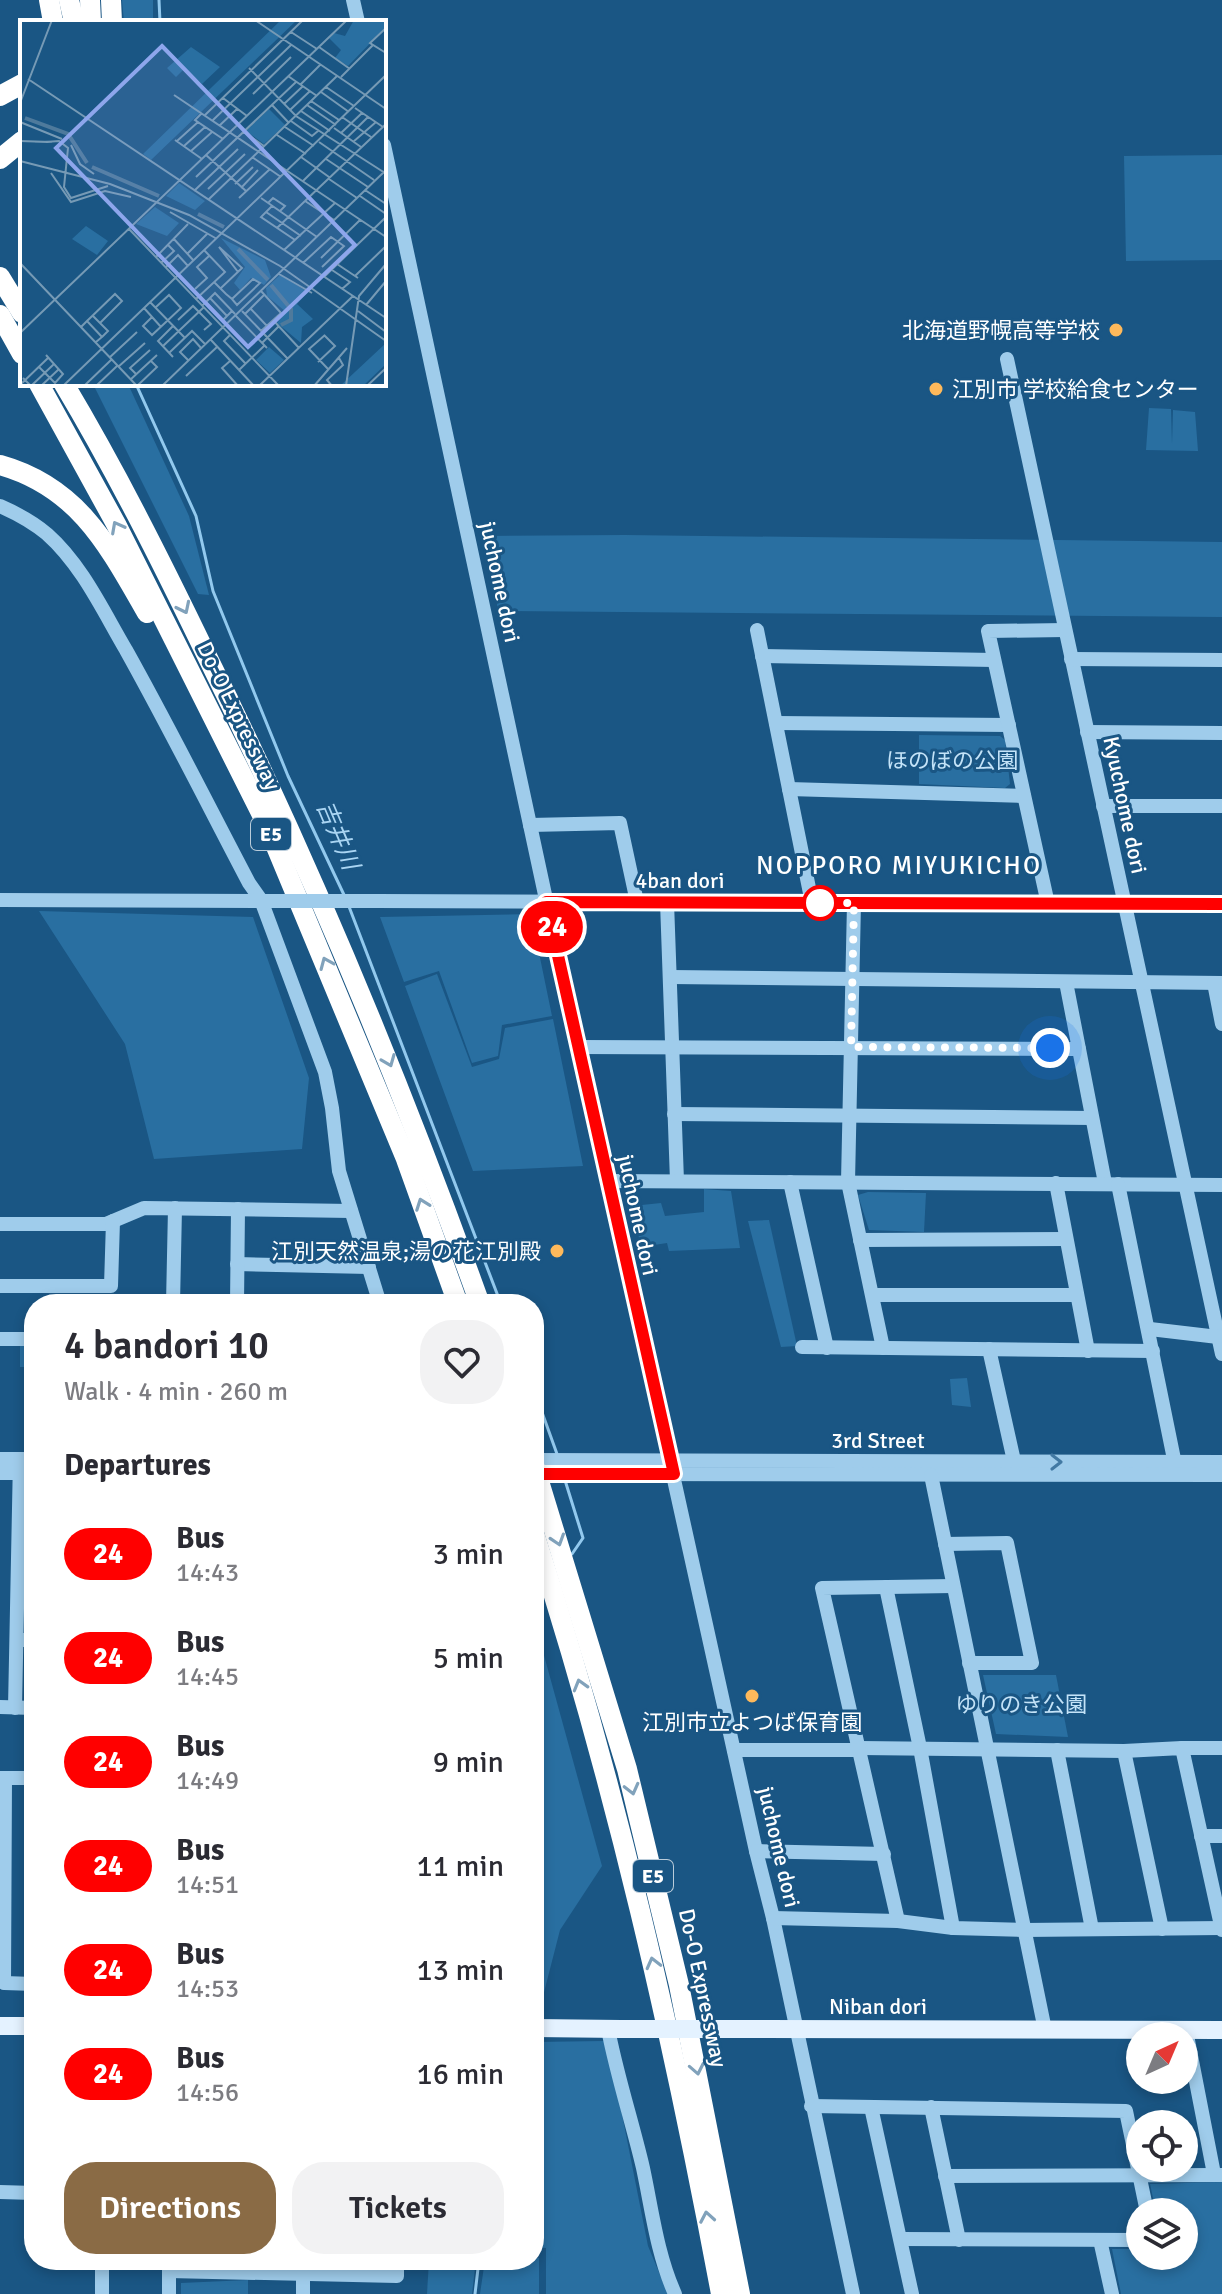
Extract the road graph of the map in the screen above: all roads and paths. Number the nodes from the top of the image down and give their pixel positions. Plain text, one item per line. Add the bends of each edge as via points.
1 (49, 0) edge
2 (69, 0) edge
3 (90, 0) edge
4 (111, 0) edge
5 (353, 0) edge
6 (53, 20) edge
7 (74, 20) edge
8 (91, 20) edge
9 (112, 20) edge
10 (358, 20) edge
11 (20, 85) edge
12 (0, 96) edge
13 (20, 126) edge
14 (0, 142) edge
15 (20, 143) edge
16 (386, 154) edge
17 (0, 159) edge
18 (0, 277) edge
19 (20, 310) edge
20 (0, 315) edge
21 (20, 350) edge
22 (1007, 359) dead end
23 (40, 386) edge
24 (65, 386) edge
25 (82, 386) edge
26 (0, 465) edge
27 (0, 506) edge
28 (137, 513) junction
29 (757, 630) dead end
30 (1065, 630) junction
31 (762, 656) junction
32 (1071, 659) junction
33 (994, 660) junction
34 (1222, 660) edge
35 (776, 723) junction
36 (1009, 725) junction
37 (1087, 732) junction
38 (1222, 733) edge
39 (789, 789) junction
40 (1024, 796) junction
41 (1103, 806) junction
42 (1222, 806) edge
43 (267, 825) junction
44 (530, 825) junction
45 (0, 900) edge
46 (261, 900) junction
47 (546, 902) junction
48 (637, 902) junction
49 (667, 902) junction
50 (812, 903) junction
51 (854, 903) junction
52 (1048, 904) junction
53 (1124, 904) junction
54 (1222, 904) edge
55 (670, 977) junction
56 (853, 979) junction
57 (1066, 982) junction
58 (1141, 983) junction
59 (1218, 983) edge
60 (1222, 1024) edge
61 (578, 1047) junction
62 (672, 1047) junction
63 (851, 1047) junction
64 (1079, 1049) junction
65 (674, 1114) junction
66 (849, 1115) junction
67 (1092, 1118) junction
68 (608, 1181) junction
69 (677, 1181) junction
70 (790, 1182) junction
71 (848, 1182) junction
72 (1056, 1183) junction
73 (1111, 1184) junction
74 (1185, 1184) junction
75 (1222, 1185) edge
76 (175, 1208) junction
77 (238, 1209) junction
78 (351, 1211) junction
79 (113, 1221) junction
80 (0, 1224) edge
81 (1066, 1239) junction
82 (860, 1240) junction
83 (237, 1264) junction
84 (369, 1267) junction
85 (0, 1286) edge
86 (173, 1294) edge
87 (237, 1294) edge
88 (377, 1294) edge
89 (454, 1294) edge
90 (476, 1294) edge
91 (873, 1295) junction
92 (1077, 1295) junction
93 (1150, 1329) junction
94 (1218, 1337) junction
95 (0, 1339) edge
96 (24, 1339) edge
97 (802, 1347) dead end
98 (827, 1348) junction
99 (883, 1348) junction
100 (989, 1349) junction
101 (1088, 1351) junction
102 (1153, 1351) junction
103 (1222, 1354) edge
104 (0, 1459) edge
105 (544, 1462) edge
106 (1222, 1462) edge
107 (24, 1465) edge
108 (24, 1467) edge
109 (672, 1468) junction
110 (1015, 1468) junction
111 (1176, 1468) junction
112 (0, 1473) edge
113 (544, 1474) edge
114 (931, 1475) junction
115 (1222, 1475) edge
116 (544, 1496) edge
117 (24, 1518) edge
118 (945, 1544) junction
119 (544, 1566) edge
120 (953, 1586) junction
121 (886, 1587) junction
122 (17, 1640) junction
123 (24, 1640) edge
124 (969, 1663) junction
125 (8, 1708) edge
126 (920, 1748) junction
127 (1182, 1748) junction
128 (1222, 1748) edge
129 (860, 1749) junction
130 (986, 1749) junction
131 (734, 1750) junction
132 (1057, 1750) junction
133 (1124, 1751) junction
134 (3, 1778) edge
135 (24, 1778) edge
136 (1201, 1836) junction
137 (1222, 1836) edge
138 (756, 1851) junction
139 (884, 1854) junction
140 (773, 1918) junction
141 (898, 1921) junction
142 (953, 1928) junction
143 (1092, 1929) junction
144 (1162, 1929) junction
145 (1222, 1929) edge
146 (1024, 1930) junction
147 (24, 1984) edge
148 (0, 2026) edge
149 (24, 2026) edge
150 (544, 2028) edge
151 (614, 2029) junction
152 (795, 2029) junction
153 (1045, 2030) junction
154 (1126, 2030) edge
155 (1198, 2030) edge
156 (1222, 2030) edge
157 (1198, 2084) edge
158 (811, 2106) junction
159 (871, 2107) junction
160 (931, 2107) junction
161 (1126, 2111) edge
162 (1126, 2173) edge
163 (1198, 2174) edge
164 (1218, 2174) edge
165 (945, 2176) junction
166 (0, 2192) edge
167 (24, 2193) edge
168 (901, 2239) junction
169 (959, 2240) junction
170 (1100, 2240) junction
171 (1126, 2240) edge
172 (102, 2270) edge
173 (169, 2270) edge
174 (268, 2270) edge
175 (397, 2270) edge
176 (303, 2274) junction
177 (102, 2294) edge
178 (169, 2294) edge
179 (303, 2294) edge
180 (675, 2294) edge
181 (721, 2294) edge
182 (740, 2294) edge
183 (853, 2294) edge
184 (912, 2294) edge
185 (1112, 2294) edge

1 - 6 highway
2 - 7 highway
3 - 8 highway
4 - 9 highway
5 - 10 street
11 - 12 highway
13 - 14 highway
15 - 17 highway
16 - 44 street, juchome dori
18 - 19 highway
20 - 21 highway
22 - 30 street, Kyuchome dori
43 -> 23 highway, Do-O Expressway / E5 via 116,524
24 - 28 highway, Do-O Expressway / E5
25 - 28 highway
26 - 43 highway via 47,486 98,530
27 - 46 street via 46,534 93,593
28 -> 90 highway, Do-O Expressway / E5 via 344,951
29 - 31 street
30 - 32 street, Kyuchome dori
30 - 33 street via 988,631
31 - 33 street
31 - 35 street
32 - 34 street
32 - 37 street, Kyuchome dori
33 - 36 street
35 - 36 street
35 - 39 street
36 - 40 street
37 - 38 street
37 - 41 street, Kyuchome dori
39 - 40 street
39 - 50 street
40 - 52 street
41 - 42 street
41 - 53 street, Kyuchome dori
89 -> 43 highway, Do-O Expressway / E5 via 406,1159
44 - 47 street, juchome dori
44 - 48 street via 620,823
45 - 46 street
46 - 47 street, 4ban dori, bridge
46 - 78 street via 325,1072 339,1171
47 - 48 street, 4ban dori
47 - 61 street, juchome dori
48 - 49 street, 4ban dori
49 - 50 street, 4ban dori
49 - 55 street
50 - 51 street, 4ban dori
51 - 52 street, 4ban dori
51 - 56 street
52 - 53 street, 4ban dori
53 - 54 street, 4ban dori
53 - 58 street, Kyuchome dori
55 - 56 street
55 - 62 street
56 - 57 street
56 - 63 street
57 - 58 street
57 - 64 street
58 - 59 street
58 - 74 street, Kyuchome dori
59 - 60 street
61 - 62 street
61 - 68 street, juchome dori
62 - 63 street
62 - 65 street
63 - 64 street
63 - 66 street
64 - 67 street
65 - 66 street
65 - 69 street
66 - 67 street
66 - 71 street
67 - 73 street
68 - 69 street
68 - 109 street, juchome dori
69 - 70 street
70 - 71 street
70 - 98 street
71 - 72 street
71 - 82 street
72 - 73 street
72 - 81 street
73 - 74 street
73 - 93 street
74 - 75 street
74 - 94 street, Kyuchome dori
76 - 77 street
76 - 79 street via 144,1208
76 - 86 street
77 - 78 street
77 - 83 street
78 - 84 street
79 - 80 street
79 - 85 street via 111,1286
81 - 82 street
81 - 92 street
82 - 91 street
83 - 84 street
83 - 87 street
84 - 88 street
91 - 92 street
91 - 99 street
92 - 101 street
93 - 94 street
93 - 102 street
94 - 103 street, Kyuchome dori
95 - 96 street
97 - 98 street
98 - 99 street
99 - 100 street
100 - 101 street
100 - 110 street
101 - 102 street
102 - 111 street
104 - 107 street
105 - 109 street, 3rd Street via 592,1460
106 - 111 street, 3rd Street
108 - 112 street
109 - 110 street, 3rd Street
109 - 113 street, 3rd Street, bridge
109 - 114 street, 3rd Street
109 - 131 street, juchome dori
110 - 111 street, 3rd Street
110 - 114 street, 3rd Street
111 - 115 street, 3rd Street
114 - 118 street
116 -> 182 highway, Do-O Expressway / E5 via 627,1769 679,1985
117 - 122 street
118 - 120 street
118 - 124 street via 1007,1543 1032,1663
181 -> 119 highway, Do-O Expressway / E5 via 653,1959 606,1774
120 - 121 street
120 - 124 street
121 - 126 street
121 - 129 street via 822,1588
122 - 123 street
122 - 125 street
124 - 130 street
126 - 129 street
126 - 130 street
126 - 142 street
127 - 128 street
127 - 133 street
127 - 136 street
129 - 131 street
129 - 139 street
130 - 132 street
130 - 146 street
131 - 138 street, juchome dori
132 - 133 street
132 - 143 street
133 - 144 street
134 - 135 street
134 - 147 street via 4,1983
136 - 137 street
136 - 145 street
138 - 139 street
138 - 140 street, juchome dori
139 - 141 street
140 - 141 street
140 - 152 street, juchome dori
141 - 142 street
142 - 146 street
143 - 144 street
143 - 146 street
144 - 145 street
146 - 153 street
148 - 149 main road
150 - 151 main road, Niban dori
151 - 152 main road, Niban dori, bridge
151 - 180 street via 658,2244
152 - 153 main road, Niban dori
152 - 158 street, juchome dori
153 - 154 main road, Niban dori
155 - 156 main road, Niban dori
157 - 164 street
158 - 159 street
158 - 183 street, juchome dori
159 - 160 street
159 - 168 street
160 - 161 street
160 - 165 street
162 - 165 street
163 - 164 street
165 - 169 street
166 - 167 street
168 - 169 street
168 - 184 street
169 - 170 street
170 - 171 street
170 - 185 street
172 - 177 street
173 - 178 street
174 - 176 street
175 - 176 street via 397,2276
176 - 179 street

